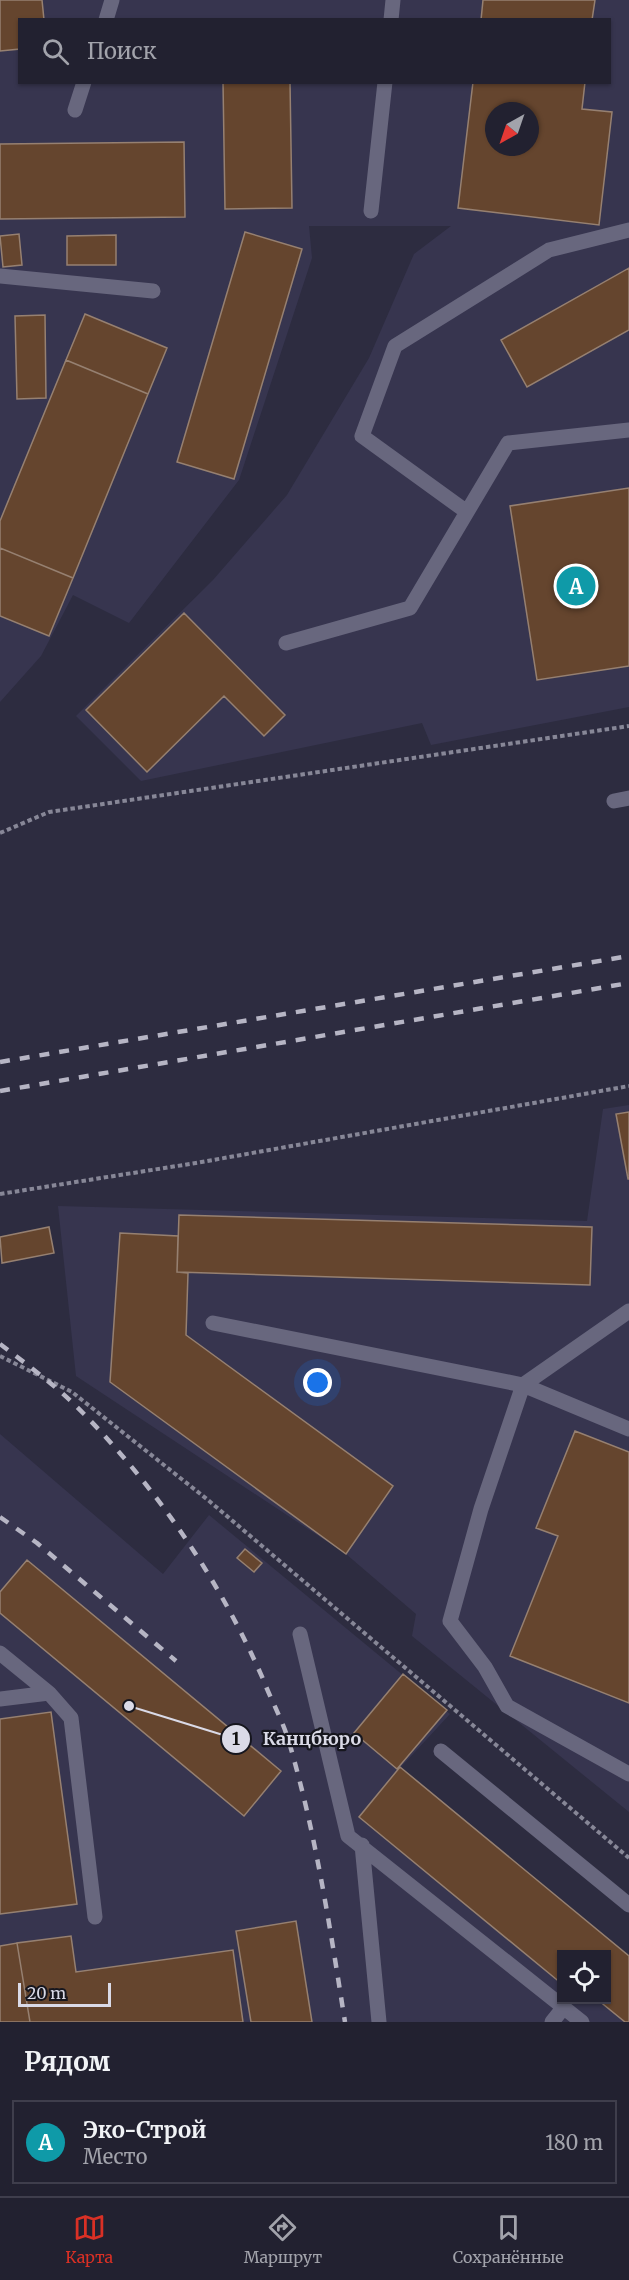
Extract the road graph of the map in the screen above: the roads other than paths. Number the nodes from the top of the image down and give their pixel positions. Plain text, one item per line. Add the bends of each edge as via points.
1 (112, 0) edge
2 (393, 0) edge
3 (107, 18) edge
4 (391, 18) edge
5 (83, 84) edge
6 (385, 84) edge
7 (75, 110) dead end
8 (371, 211) dead end
9 (629, 230) edge
10 (0, 276) edge
11 (153, 291) dead end
12 (629, 429) edge
13 (467, 512) junction
14 (286, 643) dead end
15 (629, 1311) edge
16 (213, 1323) dead end
17 (523, 1385) junction
18 (629, 1429) edge
19 (300, 1634) dead end
20 (0, 1653) edge
21 (49, 1693) junction
22 (0, 1699) edge
23 (441, 1751) dead end
24 (629, 1774) edge
25 (362, 1845) junction
26 (629, 1905) edge
27 (95, 1917) dead end
28 (564, 2007) junction
29 (379, 2022) edge
30 (552, 2022) edge
31 (582, 2022) edge

1 - 3 lane
2 - 4 lane
5 - 7 lane
6 - 8 lane
9 - 13 lane via 549,250 395,346 362,436
10 - 11 lane
12 - 13 lane via 508,443
13 - 14 lane via 410,608
15 - 17 lane
16 - 17 lane
17 - 18 lane
17 - 24 lane via 481,1509 450,1621 485,1667 507,1706
19 - 25 lane via 348,1836
20 - 21 lane
21 - 22 lane
21 - 27 lane via 71,1718
23 - 26 lane
25 - 28 lane
25 - 29 lane
28 - 30 lane
28 - 31 lane

